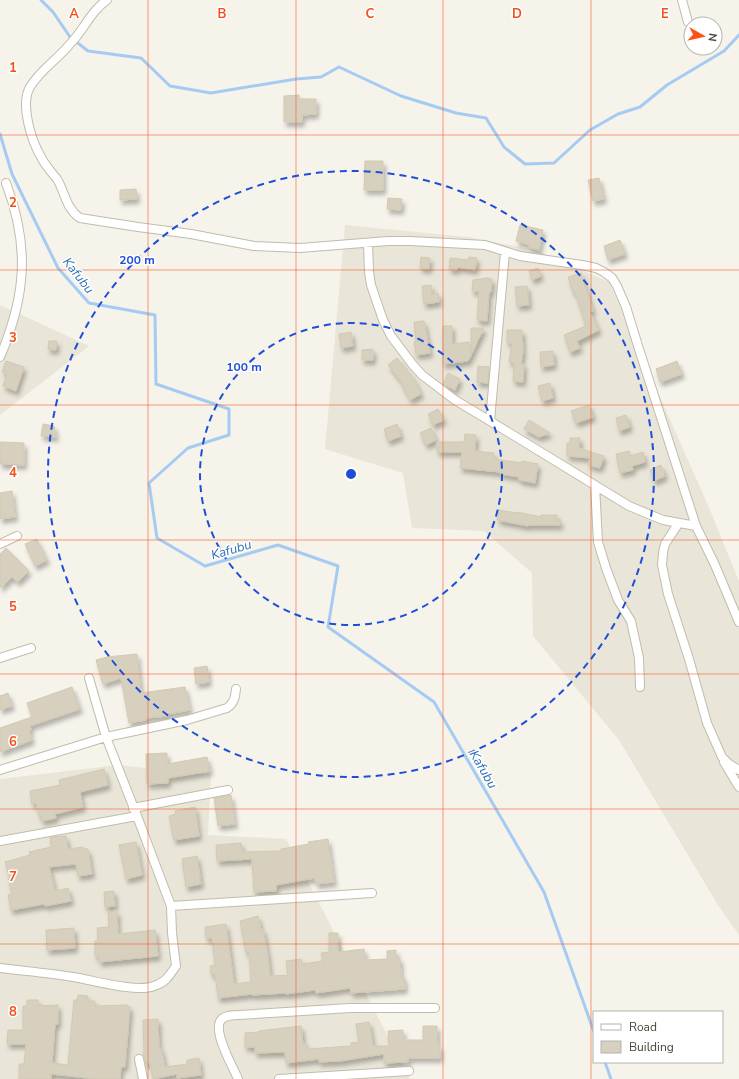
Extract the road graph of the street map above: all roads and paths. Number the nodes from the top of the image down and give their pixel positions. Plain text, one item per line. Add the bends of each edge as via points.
1 (107, 0) edge
2 (682, 0) edge
3 (686, 16) edge
4 (6, 183) dead end
5 (368, 243) junction
6 (505, 252) junction
7 (0, 357) edge
8 (490, 421) junction
9 (595, 485) junction
10 (678, 524) junction
11 (696, 526) junction
12 (17, 536) dead end
13 (0, 544) edge
14 (739, 622) edge
15 (31, 648) dead end
16 (0, 658) edge
17 (90, 678) dead end
18 (640, 687) dead end
19 (236, 689) dead end
20 (106, 737) junction
21 (722, 757) junction
22 (0, 770) edge
23 (739, 770) edge
24 (739, 787) edge
25 (228, 790) dead end
26 (134, 808) junction
27 (137, 816) junction
28 (0, 841) edge
29 (372, 893) dead end
30 (171, 906) junction
31 (0, 968) edge
32 (435, 1008) dead end
33 (139, 1059) dead end
34 (409, 1071) dead end
35 (143, 1079) edge
36 (238, 1079) edge
37 (279, 1079) edge

1 - 5 street via 88,18 72,43 30,87 26,101 34,143 59,183 74,214 80,218 254,246 300,248
2 - 3 street
4 - 7 street via 13,202 22,250 22,281 16,310
5 - 6 street via 410,241 474,244 490,246
5 - 8 street via 371,285 391,336 422,375 455,400
6 - 8 street
6 - 11 street via 596,268 612,278 626,307
8 - 9 street
9 - 10 street via 629,506
9 - 18 street via 598,542 618,600 631,621 639,658
10 - 11 street
10 - 21 street via 665,544 662,565 668,594 707,723
11 - 14 street
12 - 13 street
15 - 16 street
17 - 20 street
19 - 20 street via 234,700 227,708 187,720
20 - 22 street
20 - 26 street
21 - 23 street
21 - 24 street
25 - 26 street
26 - 27 street
27 - 28 street
27 - 30 street
29 - 30 street
30 - 31 street via 176,966 166,981 153,987 132,987 71,976
32 - 36 street via 350,1008 224,1017 218,1027 220,1038
33 - 35 street
34 - 37 street

